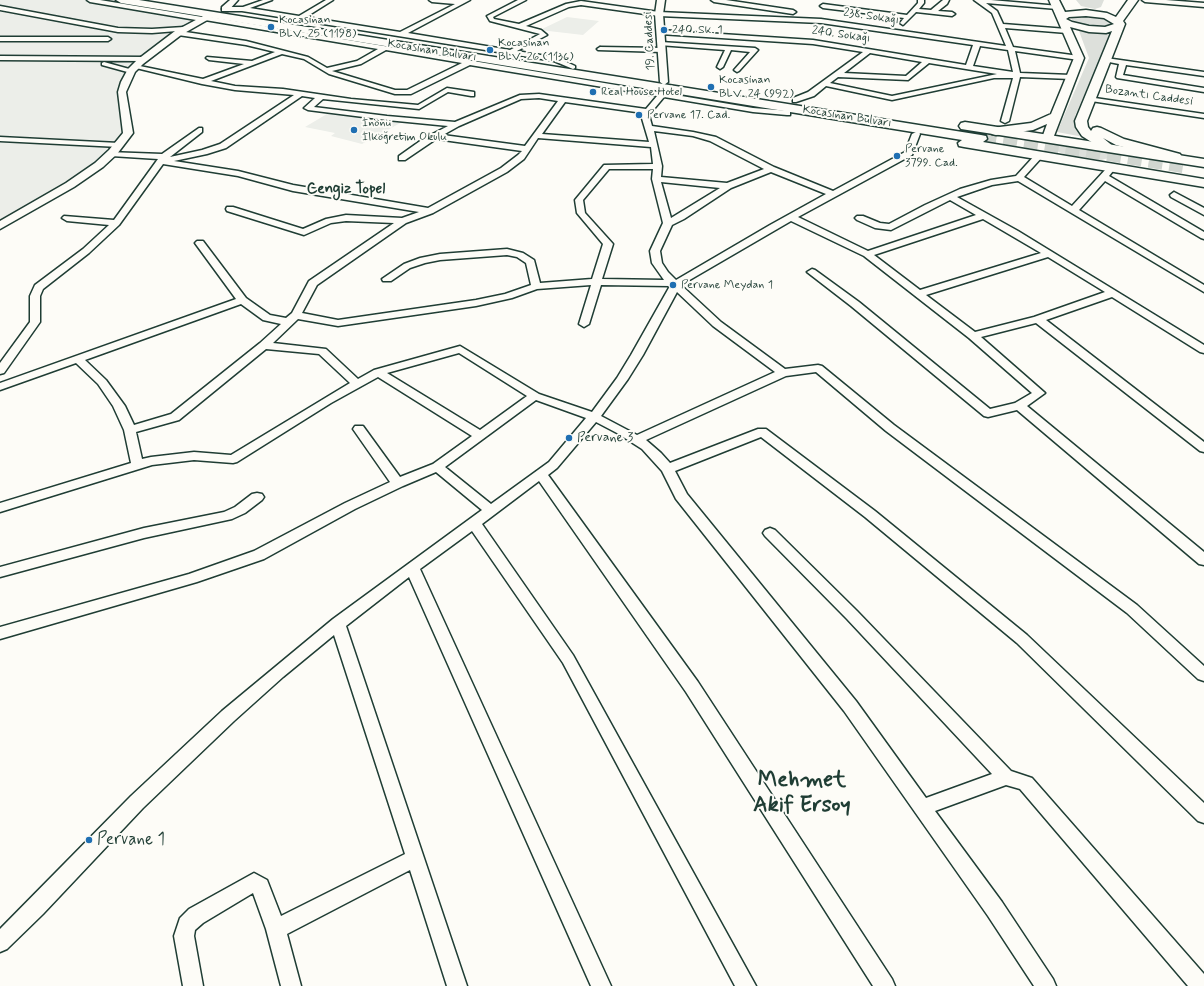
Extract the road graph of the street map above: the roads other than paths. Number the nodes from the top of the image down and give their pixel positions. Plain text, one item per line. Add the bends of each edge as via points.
1 (90, 0) edge
2 (121, 0) edge
3 (167, 0) edge
4 (234, 0) edge
5 (269, 0) edge
6 (330, 0) edge
7 (432, 0) edge
8 (523, 0) edge
9 (661, 0) edge
10 (714, 0) edge
11 (831, 0) edge
12 (921, 0) edge
13 (946, 0) edge
14 (978, 0) edge
15 (1146, 0) edge
16 (464, 1) edge
17 (1055, 4) edge
18 (1131, 4) edge
19 (741, 5) junction
20 (1204, 5) edge
21 (0, 8) edge
22 (225, 9) junction
23 (242, 9) junction
24 (915, 10) junction
25 (793, 12) dead end
26 (932, 12) junction
27 (1094, 13) junction
28 (659, 14) junction
29 (952, 14) dead end
30 (206, 17) junction
31 (734, 17) junction
32 (907, 17) junction
33 (300, 18) junction
34 (1062, 18) junction
35 (1118, 23) junction
36 (520, 26) junction
37 (1001, 26) junction
38 (118, 30) junction
39 (181, 31) junction
40 (1067, 31) junction
41 (660, 32) junction
42 (896, 32) junction
43 (402, 34) junction
44 (0, 39) edge
45 (977, 44) junction
46 (661, 47) junction
47 (385, 48) junction
48 (729, 48) junction
49 (600, 49) dead end
50 (1011, 49) junction
51 (869, 51) junction
52 (281, 52) junction
53 (510, 52) junction
54 (0, 58) edge
55 (209, 58) dead end
56 (1079, 58) junction
57 (144, 59) junction
58 (928, 60) junction
59 (1106, 60) junction
60 (253, 62) junction
61 (470, 62) junction
62 (1123, 62) junction
63 (0, 63) edge
64 (969, 66) junction
65 (573, 67) junction
66 (720, 67) dead end
67 (133, 69) junction
68 (326, 70) junction
69 (737, 70) dead end
70 (1204, 74) edge
71 (1017, 75) junction
72 (837, 76) junction
73 (1071, 77) junction
74 (202, 82) junction
75 (664, 82) junction
76 (825, 84) junction
77 (1204, 90) edge
78 (709, 92) junction
79 (300, 94) junction
80 (471, 94) dead end
81 (662, 94) junction
82 (321, 97) junction
83 (812, 98) junction
84 (1091, 99) junction
85 (563, 100) junction
86 (648, 111) junction
87 (787, 113) junction
88 (1083, 116) junction
89 (1204, 116) edge
90 (1055, 117) junction
91 (401, 119) junction
92 (1005, 120) dead end
93 (456, 124) junction
94 (650, 128) junction
95 (199, 130) dead end
96 (444, 131) junction
97 (996, 131) junction
98 (916, 134) junction
99 (435, 136) junction
100 (537, 136) junction
101 (0, 138) edge
102 (1048, 138) junction
103 (979, 139) junction
104 (654, 145) junction
105 (119, 146) junction
106 (1108, 147) junction
107 (527, 149) junction
108 (111, 154) junction
109 (1043, 156) junction
110 (402, 158) dead end
111 (162, 159) junction
112 (658, 166) junction
113 (771, 169) junction
114 (1204, 170) edge
115 (1193, 171) edge
116 (1103, 172) junction
117 (1204, 175) edge
118 (1019, 178) junction
119 (656, 179) junction
120 (728, 186) junction
121 (833, 194) junction
122 (1174, 195) dead end
123 (950, 197) junction
124 (230, 209) dead end
125 (430, 211) junction
126 (1073, 211) junction
127 (1204, 212) edge
128 (984, 216) junction
129 (791, 217) junction
130 (67, 218) dead end
131 (860, 218) dead end
132 (403, 221) junction
133 (668, 223) junction
134 (116, 224) junction
135 (0, 226) edge
136 (1204, 236) edge
137 (200, 243) dead end
138 (866, 254) junction
139 (1048, 254) junction
140 (812, 272) dead end
141 (387, 279) dead end
142 (596, 282) junction
143 (676, 284) junction
144 (536, 286) junction
145 (1204, 289) edge
146 (1113, 293) junction
147 (919, 294) junction
148 (242, 300) junction
149 (293, 318) junction
150 (1038, 319) junction
151 (584, 324) dead end
152 (973, 336) junction
153 (264, 345) junction
154 (1204, 350) edge
155 (78, 359) junction
156 (0, 371) edge
157 (378, 372) junction
158 (783, 373) junction
159 (357, 384) junction
160 (0, 388) edge
161 (535, 396) junction
162 (1019, 406) junction
163 (594, 417) junction
164 (359, 429) dead end
165 (130, 430) junction
166 (481, 436) junction
167 (636, 440) junction
168 (1204, 448) edge
169 (137, 464) junction
170 (437, 468) junction
171 (668, 469) junction
172 (540, 474) junction
173 (398, 483) junction
174 (257, 497) dead end
175 (0, 508) edge
176 (491, 511) junction
177 (474, 523) junction
178 (770, 533) dead end
179 (1204, 560) edge
180 (412, 567) junction
181 (0, 572) edge
182 (338, 623) junction
183 (0, 633) edge
184 (1204, 676) edge
185 (1006, 777) junction
186 (923, 807) junction
187 (1204, 815) edge
188 (415, 858) junction
189 (276, 929) junction
190 (0, 942) edge
191 (193, 986) edge
192 (291, 986) edge
193 (457, 986) edge
194 (601, 986) edge
195 (746, 986) edge
196 (885, 986) edge
197 (1046, 986) edge
198 (1201, 986) edge

1 - 30 street
2 - 30 highway, Kocasinan Bulvarı
3 - 22 highway, Kocasinan Bulvarı
4 - 22 street
5 - 23 street
6 - 33 street
7 - 16 street
8 - 36 street via 490,16 492,20
9 - 28 street, 19. Caddesi
10 - 19 street
11 - 32 street via 822,7
12 - 24 street
13 - 26 street
14 - 17 street
14 - 37 street via 995,12
15 - 20 street
16 - 43 street
17 - 34 main road
18 - 27 main road
18 - 35 main road
19 - 25 street
19 - 31 street
21 - 38 street
22 - 23 street
22 - 30 highway via 209,12
22 - 65 highway, Kocasinan Bulvarı
23 - 33 street
24 - 26 street
24 - 32 street
26 - 29 street
27 - 34 main road via 1074,9
27 - 35 main road via 1107,16
28 - 31 street, 238. Sokağı
28 - 36 street, 238. Sokağı via 574,3
28 - 41 street, 19. Caddesi
30 - 39 street
30 - 47 street
30 - 78 highway, Kocasinan Bulvarı
31 - 42 street, 238. Sokağı via 821,22
32 - 42 street
33 - 43 street
34 - 35 main road via 1073,26 1089,29 1110,29
34 - 40 main road
35 - 59 main road
36 - 53 street via 544,35
37 - 40 street
37 - 50 street
38 - 39 street
38 - 44 street via 106,42
39 - 52 street
39 - 57 street
40 - 56 main road
41 - 46 street, 19. Caddesi
41 - 51 street, 240. Sokağı via 806,41
42 - 45 street, 238. Sokağı
43 - 53 street
45 - 50 street, 238. Sokağı
45 - 64 street
46 - 48 street
46 - 49 street
46 - 75 street, 19. Caddesi
47 - 61 street
47 - 68 street via 358,63
48 - 66 street
48 - 69 street via 755,50
50 - 56 street, 238. Sokağı
50 - 71 street
51 - 58 street, 240. Sokağı
51 - 72 street
52 - 60 street
52 - 68 street via 306,58
53 - 65 street via 556,59
54 - 57 street via 92,56
55 - 60 street
56 - 73 main road
57 - 67 street
58 - 64 street, 240. Sokağı
58 - 72 street via 908,78
59 - 62 street
59 - 84 main road
60 - 74 street
61 - 68 street via 408,92 385,90
61 - 81 street
62 - 70 street
62 - 77 street via 1119,78
63 - 67 street via 94,64
64 - 71 street, 240. Sokağı
65 - 75 highway, Kocasinan Bulvarı
67 - 74 street
67 - 105 street via 122,92 128,133
71 - 73 street
71 - 76 street via 974,80 892,98
71 - 92 street
72 - 76 street
73 - 90 main road
74 - 79 street
75 - 78 highway, Kocasinan Bulvarı
76 - 83 street
78 - 83 highway via 796,100
78 - 87 highway
78 - 103 highway, Kocasinan Bulvarı
79 - 82 street
79 - 111 street via 223,146 196,154
80 - 82 street via 448,90 419,107
81 - 86 street
81 - 87 street via 753,110
82 - 91 street via 308,108
83 - 97 highway
84 - 88 main road
84 - 89 street, Bozantı Caddesi
85 - 86 street
85 - 93 street via 534,96 516,98
85 - 100 street
86 - 94 street via 645,115
87 - 98 highway
88 - 106 main road via 1081,124 1084,130
88 - 115 main road via 1091,127 1113,139
90 - 97 main road via 1029,127
90 - 102 main road
91 - 93 street
91 - 96 street via 425,130
93 - 96 street
94 - 104 street
94 - 113 street via 713,139
95 - 111 street
96 - 99 street
97 - 102 highway
97 - 103 highway via 1013,136 1017,142 1008,146
98 - 103 highway
98 - 121 street via 909,153
99 - 107 street
99 - 110 street
100 - 104 street
100 - 107 street
101 - 105 street
102 - 106 highway
102 - 109 highway via 1036,141 1033,145
103 - 109 highway
104 - 112 street
105 - 108 street
106 - 115 highway
106 - 116 highway via 1118,154 1120,159
107 - 125 street via 504,170
108 - 111 street
108 - 135 street via 70,185
109 - 116 highway
109 - 118 street
111 - 125 street via 292,188
111 - 134 street
112 - 119 street
112 - 142 street via 607,168 579,200 581,213 608,244
113 - 120 street
113 - 121 street
114 - 115 highway
115 - 116 highway
115 - 117 highway
116 - 126 street
116 - 136 street
118 - 123 street via 981,185
118 - 126 street
119 - 120 street
119 - 133 street
120 - 133 street
121 - 129 street
122 - 127 street
123 - 128 street
123 - 131 street via 891,227 878,226
124 - 132 street via 304,232 329,221 346,218
125 - 132 street
126 - 145 street
128 - 138 street
128 - 139 street
129 - 138 street
129 - 143 street
130 - 134 street
132 - 149 street via 313,283
133 - 143 street via 657,244 655,257 660,269
134 - 156 street via 39,287 35,296 35,322
137 - 148 street
138 - 147 street
139 - 146 street
139 - 147 street
140 - 162 street via 988,413
141 - 144 street via 406,266 423,260 507,252 520,255 531,262
142 - 143 street
142 - 144 street
142 - 151 street
143 - 158 street via 717,324
143 - 163 street via 637,355
144 - 149 street via 476,303 338,323
146 - 150 street
146 - 154 street
147 - 152 street
148 - 149 street via 261,315 274,320
148 - 155 street
149 - 153 street
150 - 152 street
150 - 168 street
152 - 162 street via 1039,394
153 - 159 street via 322,351
153 - 165 street via 175,417
155 - 160 street
155 - 165 street via 112,395
157 - 159 street
157 - 161 street via 460,349
157 - 166 street
158 - 167 street
158 - 184 street via 818,368 901,437 1132,609
159 - 169 street via 233,459 194,456
161 - 163 street
161 - 166 street
162 - 179 street
163 - 167 street
163 - 172 street via 553,465
164 - 173 street
165 - 169 street
166 - 170 street
167 - 171 street via 657,456
169 - 175 street
170 - 173 street
170 - 176 street
171 - 186 street via 681,496 850,706
171 - 187 street via 762,432 870,514 1022,639
172 - 176 street
172 - 196 street via 692,687
173 - 183 street via 259,555 192,578
174 - 181 street via 227,516 144,534
176 - 177 street
177 - 180 street
177 - 195 street via 568,660
178 - 185 street
180 - 182 street
180 - 194 street
182 - 188 street
182 - 190 street via 277,673 183,757
185 - 186 street
185 - 198 street via 1026,783
186 - 197 street via 996,909
188 - 189 street
188 - 193 street
189 - 191 street via 260,886 254,882 196,916 187,925 184,936
189 - 192 street

